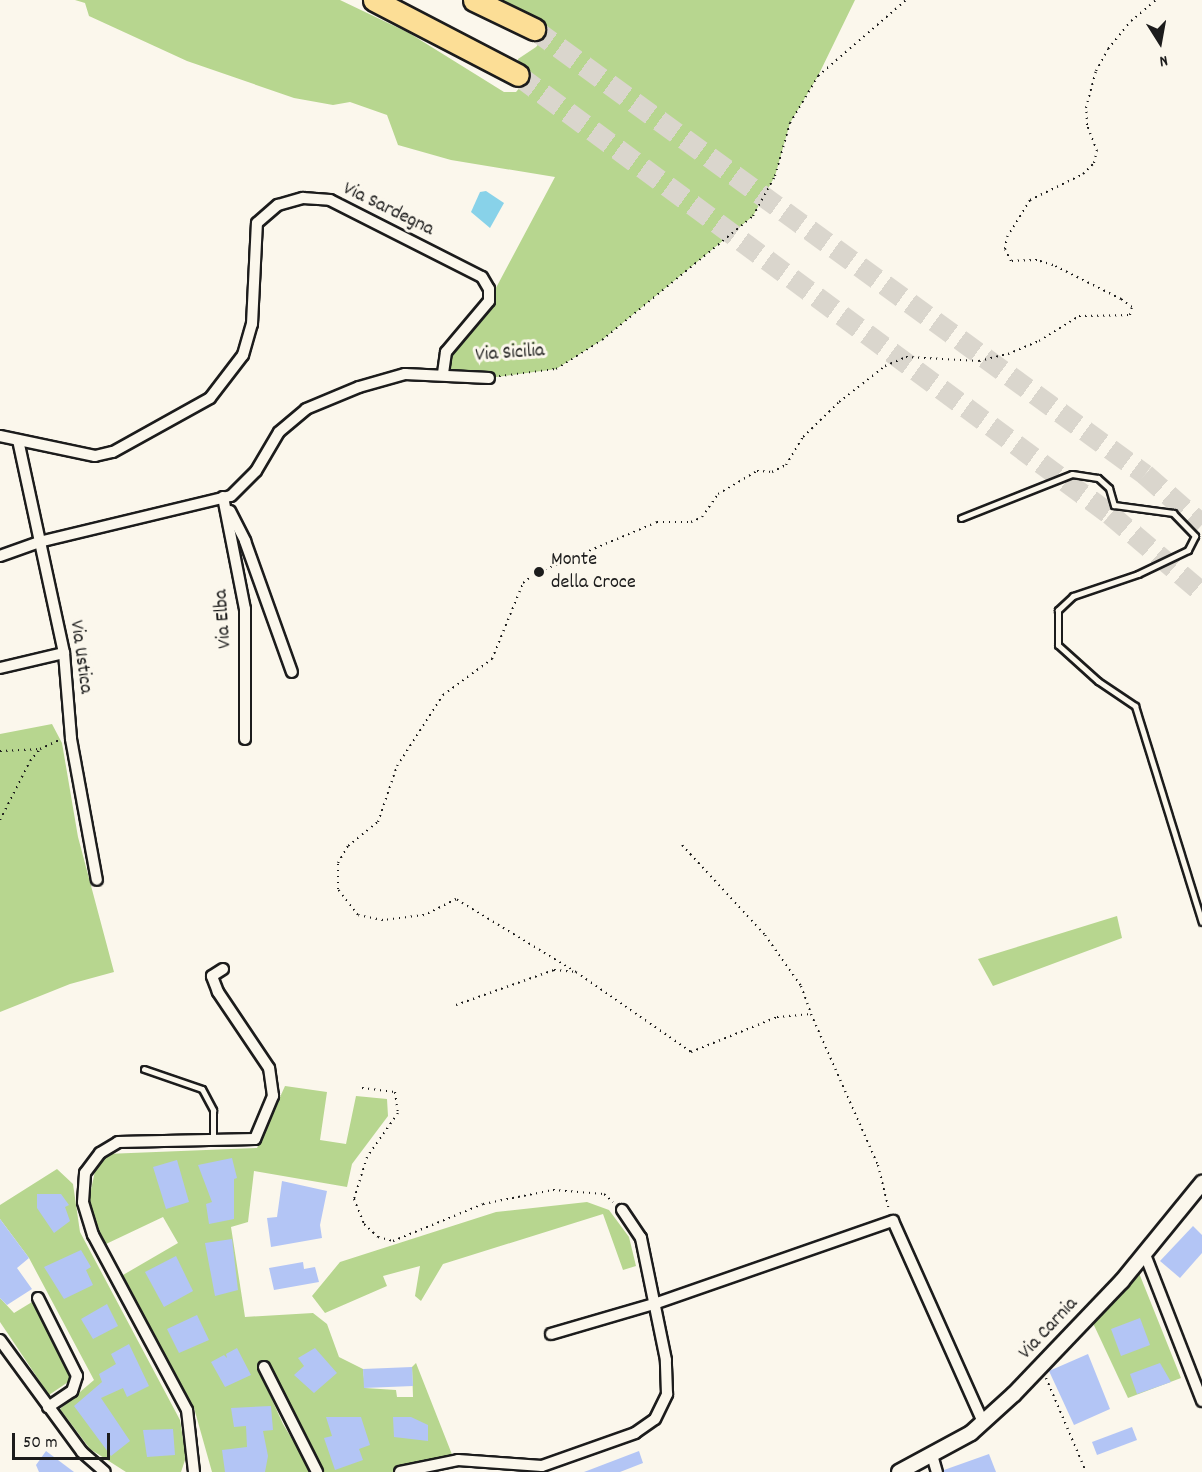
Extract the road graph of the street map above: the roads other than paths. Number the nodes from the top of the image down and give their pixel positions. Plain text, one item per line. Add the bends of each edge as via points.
1 (374, 0) edge
2 (474, 0) edge
3 (534, 29) tunnel mouth
4 (518, 75) tunnel mouth
5 (443, 374) junction
6 (489, 378) road end
7 (0, 436) edge
8 (18, 440) junction
9 (223, 497) junction
10 (961, 518) dead end
11 (39, 542) junction
12 (0, 556) edge
13 (64, 652) junction
14 (0, 668) edge
15 (292, 672) dead end
16 (245, 740) dead end
17 (97, 880) dead end
18 (1202, 922) edge
19 (224, 969) dead end
20 (144, 1069) dead end
21 (213, 1141) junction
22 (1202, 1183) edge
23 (622, 1210) road end
24 (1144, 1252) junction
25 (38, 1299) dead end
26 (657, 1303) junction
27 (550, 1334) dead end
28 (0, 1340) edge
29 (264, 1367) dead end
30 (1201, 1396) edge
31 (48, 1407) junction
32 (983, 1422) junction
33 (932, 1455) junction
34 (105, 1472) edge
35 (194, 1472) edge
36 (317, 1472) edge
37 (400, 1472) edge
38 (899, 1472) edge
39 (937, 1472) edge

1 - 4 highway
2 - 3 highway
5 - 6 street, Via Sicilia
5 - 8 street, Via Sardegna via 446,352 489,301 489,289 482,277 330,200 303,198 278,205 257,223 252,324 243,355 210,398 113,453 77,455
5 - 9 street, Via Sicilia via 405,374 306,409 279,432 245,485
7 - 8 street, Via Sardegna
8 - 11 street, Via Ustica
9 - 11 street, Via Sicilia
9 - 15 street via 245,541
9 - 16 street, Via Elba via 245,609
10 - 18 lane via 1072,474 1098,478 1108,488 1114,504 1173,513 1195,536 1188,550 1138,574 1073,596 1058,610 1058,622 1059,645 1098,681 1135,706
11 - 12 street, Via Sicilia
11 - 13 street, Via Ustica
13 - 14 street
13 - 17 street, Via Ustica via 71,739
19 - 21 street via 212,975 218,992 269,1068 273,1096 255,1139
20 - 21 lane via 202,1089 213,1110
21 - 35 street via 118,1142 100,1153 85,1173 83,1202 93,1235 187,1410
22 - 24 street, Via Carnia
23 - 26 street via 641,1238
24 - 30 street
24 - 32 street, Via Carnia via 1041,1366
25 - 31 street via 77,1376 72,1390
26 - 27 street
26 - 32 street via 892,1221
26 - 37 street via 666,1360 666,1394 655,1419 635,1432 542,1466 458,1460
28 - 31 street
29 - 36 street
31 - 34 street via 82,1452
32 - 33 street, Via Carnia
33 - 38 street, Via Carnia
33 - 39 street

